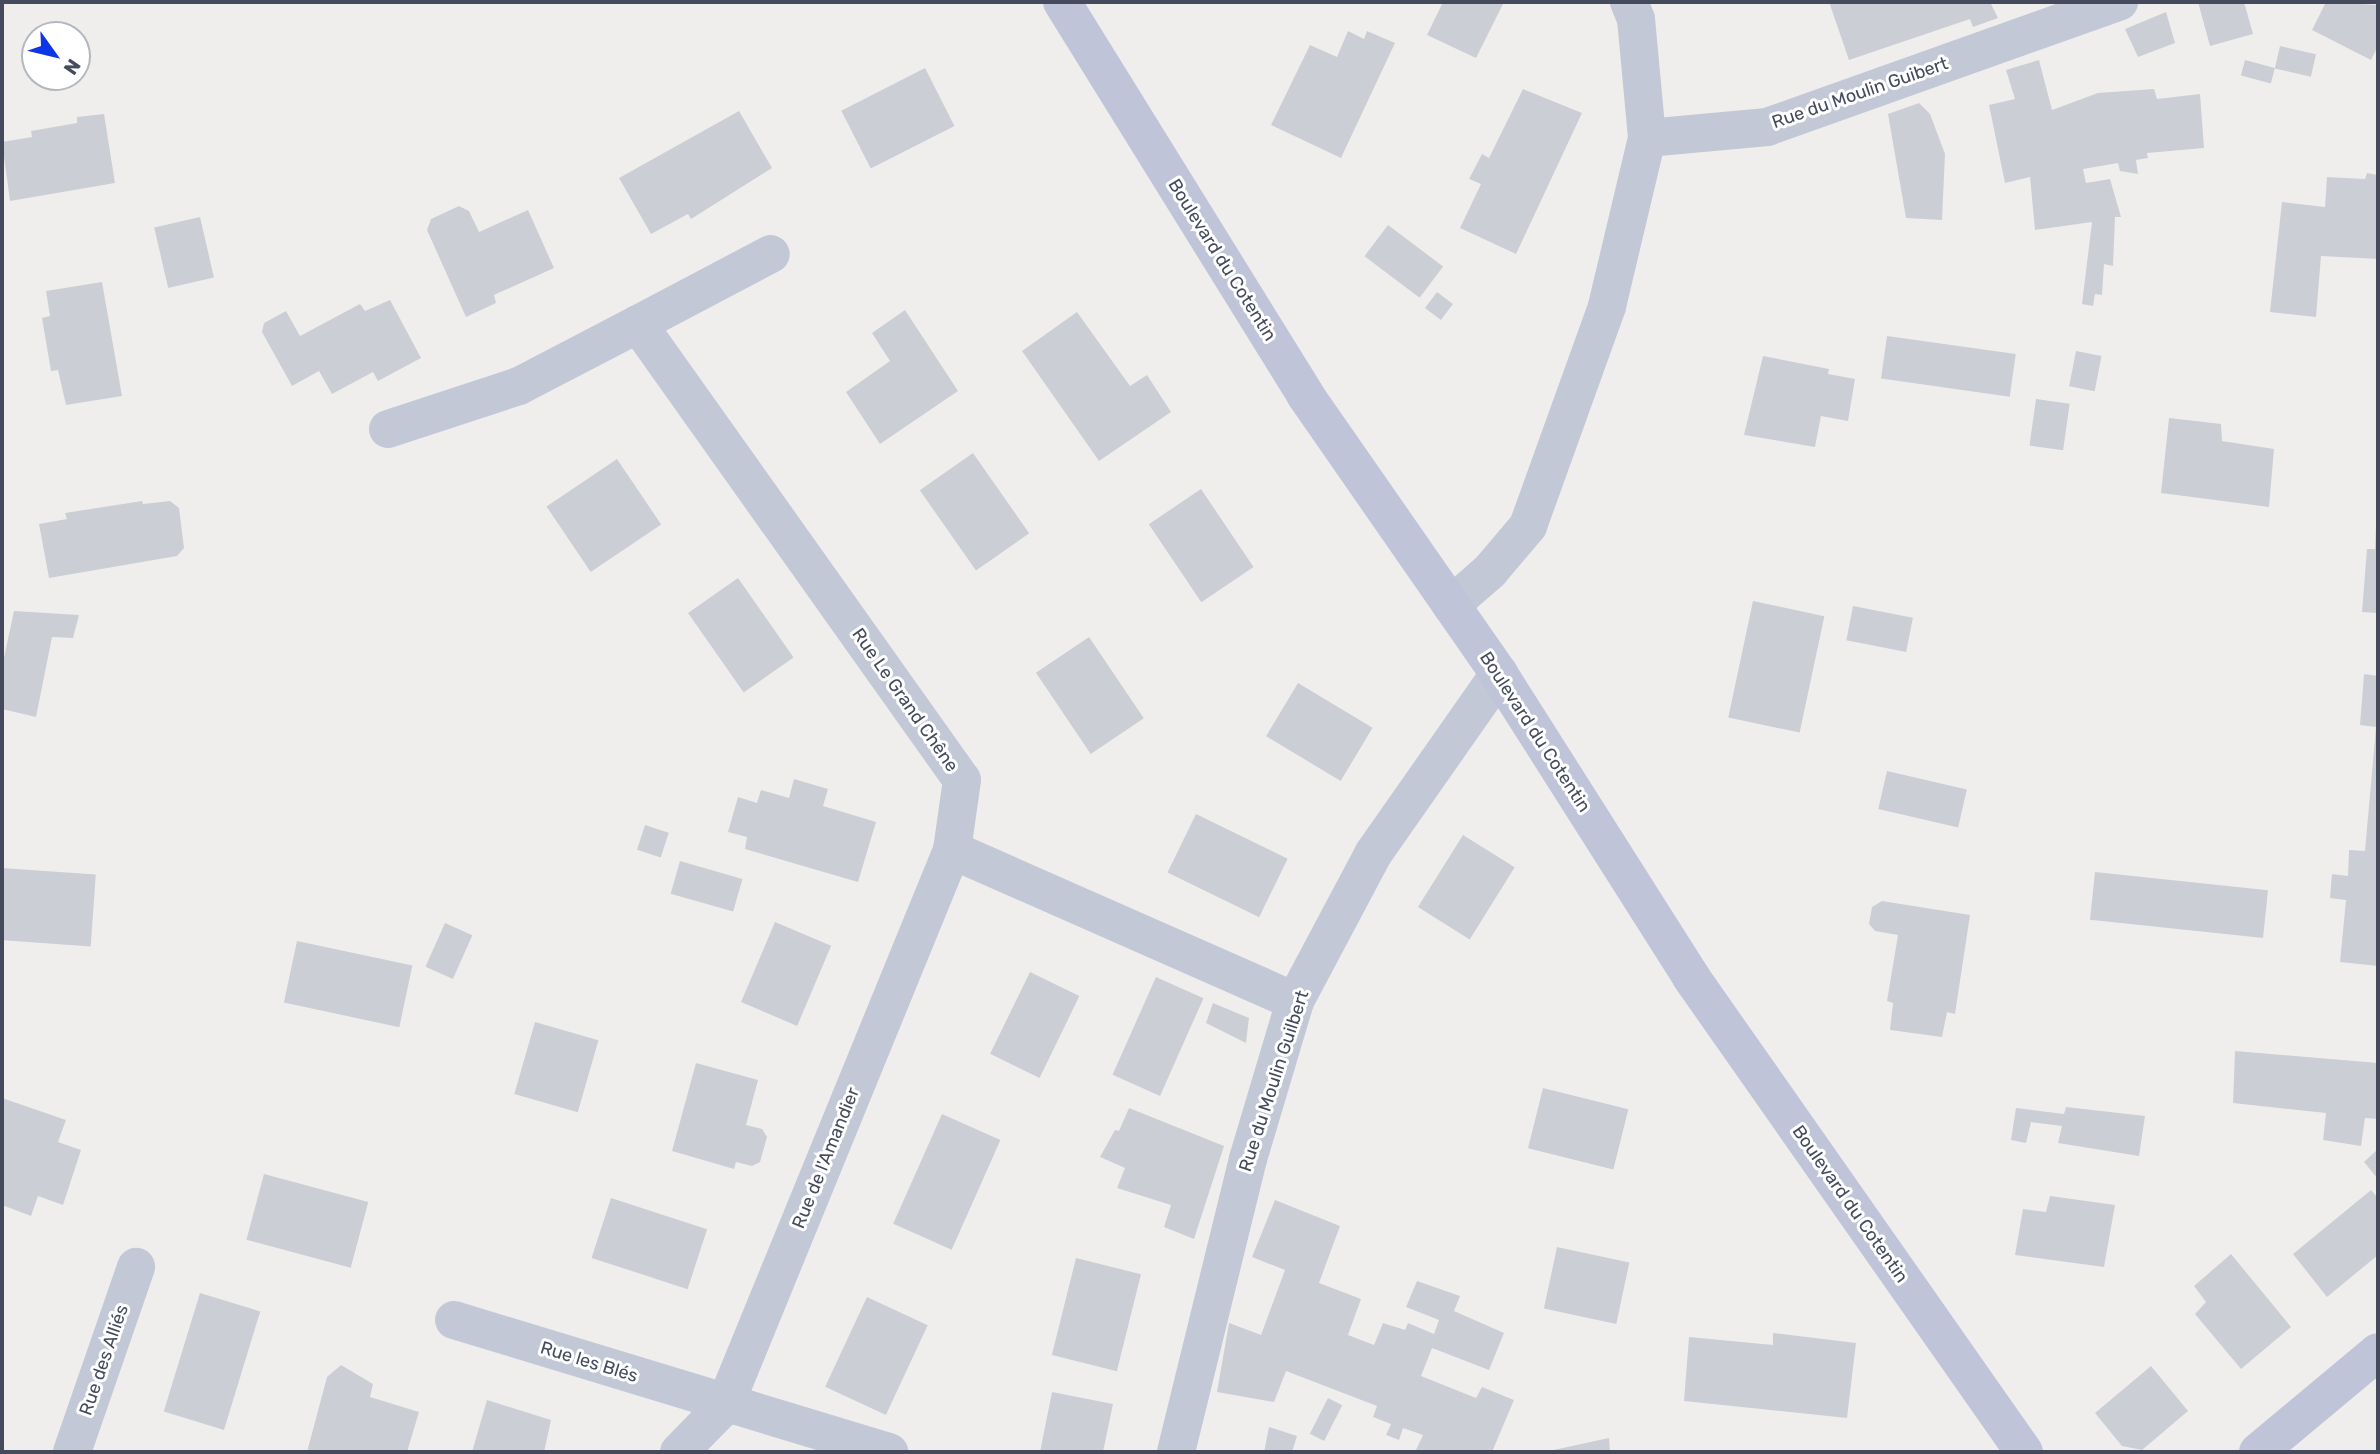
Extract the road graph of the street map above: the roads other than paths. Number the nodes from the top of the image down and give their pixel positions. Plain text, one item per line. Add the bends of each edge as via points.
1 (1062, 2) edge
2 (1629, 2) edge
3 (2119, 2) edge
4 (1647, 138) junction
5 (771, 254) dead end
6 (638, 324) junction
7 (388, 429) dead end
8 (1451, 605) junction
9 (1499, 674) junction
10 (951, 850) junction
11 (1295, 1001) junction
12 (136, 1267) dead end
13 (454, 1320) dead end
14 (2378, 1352) edge
15 (724, 1405) junction
16 (2267, 1450) edge
17 (72, 1452) edge
18 (679, 1452) edge
19 (889, 1452) edge
20 (1176, 1452) edge
21 (2024, 1452) edge

1 - 8 main road, Boulevard du Cotentin via 1306,396
2 - 4 street via 1636,19
3 - 4 street, Rue du Moulin Guibert via 1767,127
4 - 8 street via 1607,306 1528,526 1490,571
5 - 6 street
6 - 7 street via 519,386
6 - 10 street, Rue Le Grand Chêne via 962,780
8 - 9 main road, Boulevard du Cotentin
9 - 11 street, Rue du Moulin Guilbert via 1373,854
9 - 21 main road, Boulevard du Cotentin via 1691,977
10 - 11 street
10 - 15 street, Rue de l'Amandier
11 - 20 street, Rue du Moulin Guilbert via 1248,1159
12 - 17 street, Rue des Alliés
13 - 15 street, Rue les Blés
14 - 16 main road
15 - 18 street, Rue de l'Amandier
15 - 19 street, Rue les Blés

